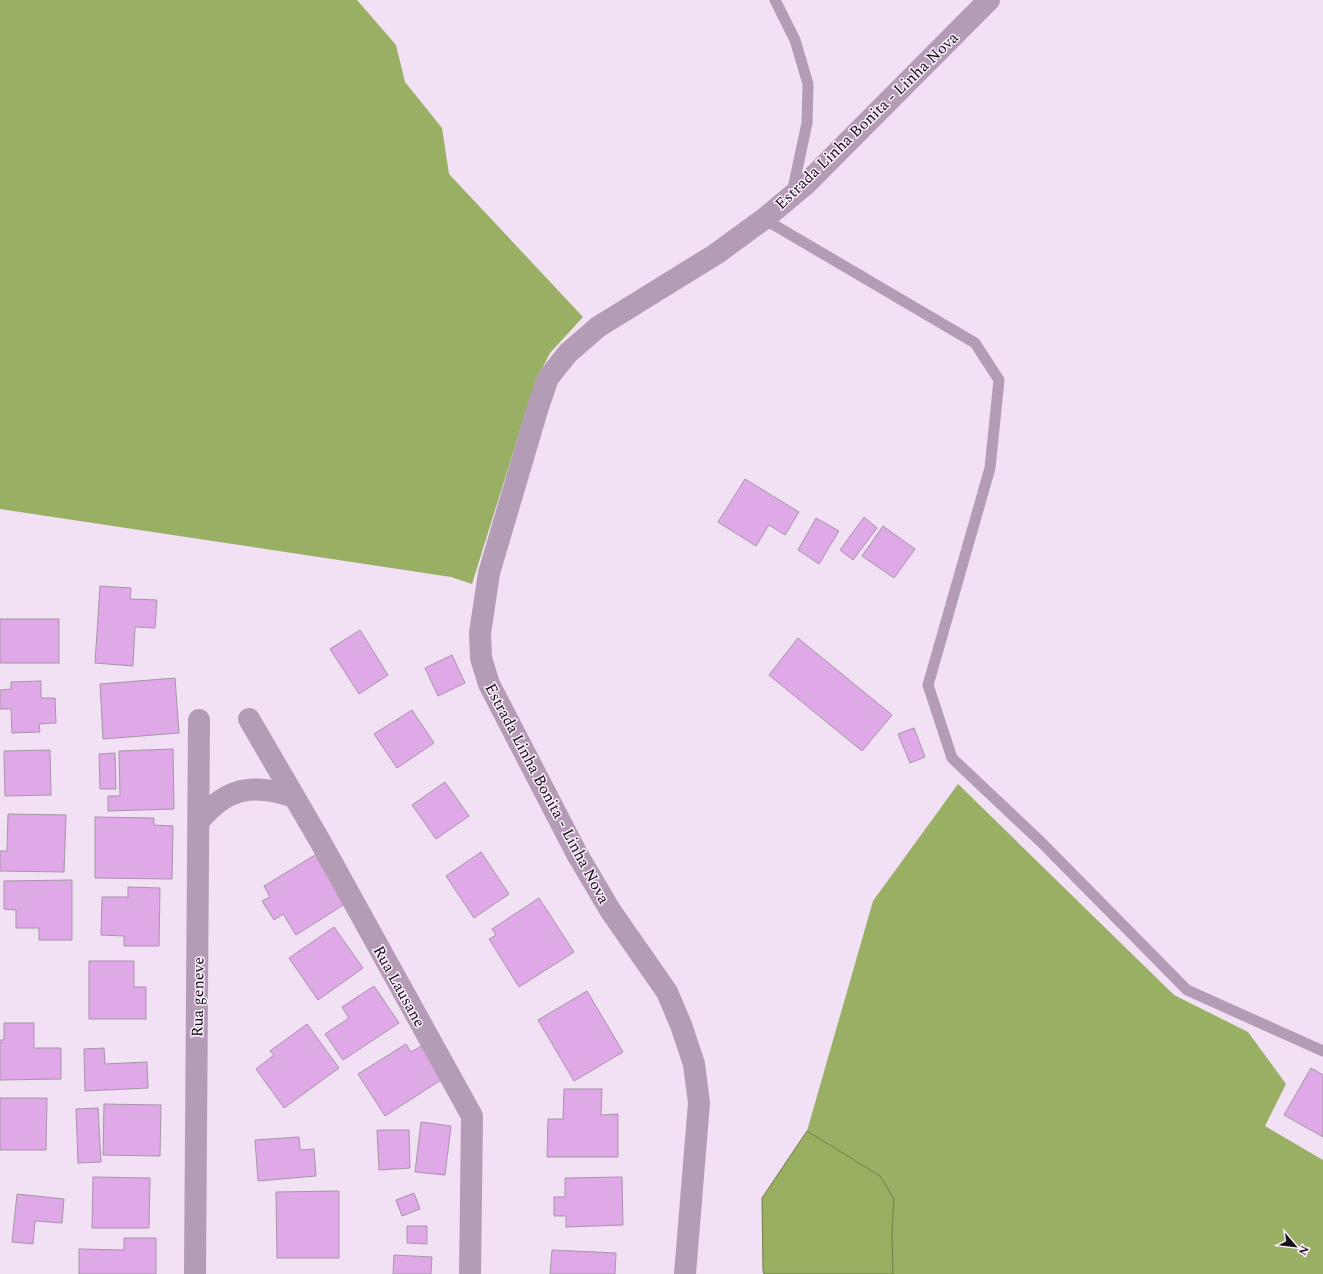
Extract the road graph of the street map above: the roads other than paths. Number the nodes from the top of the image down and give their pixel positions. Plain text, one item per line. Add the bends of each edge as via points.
1 (775, 0) edge
2 (989, 0) edge
3 (791, 197) junction
4 (764, 219) junction
5 (249, 719) dead end
6 (199, 720) dead end
7 (292, 796) junction
8 (199, 821) junction
9 (1323, 1051) edge
10 (195, 1274) edge
11 (470, 1274) edge
12 (685, 1274) edge

1 - 3 lane via 795,40 808,84 807,123
2 - 3 street, Estrada Linha Bonita - Linha Nova
3 - 4 street, Estrada Linha Bonita - Linha Nova
4 - 9 lane via 975,342 999,380 990,468 928,686 952,758 1042,843 1187,990
4 - 12 street, Estrada Linha Bonita - Linha Nova via 716,254 598,327 568,353 548,378 489,573 480,633 481,658 492,689 577,854 610,910 667,992 694,1064 699,1103
5 - 7 street, Rua Lausane
6 - 8 street, Rua geneve
7 - 8 street via 273,790 240,791 225,796 210,807
7 - 11 street, Rua Lausane via 320,841 472,1116
8 - 10 street, Rua geneve

